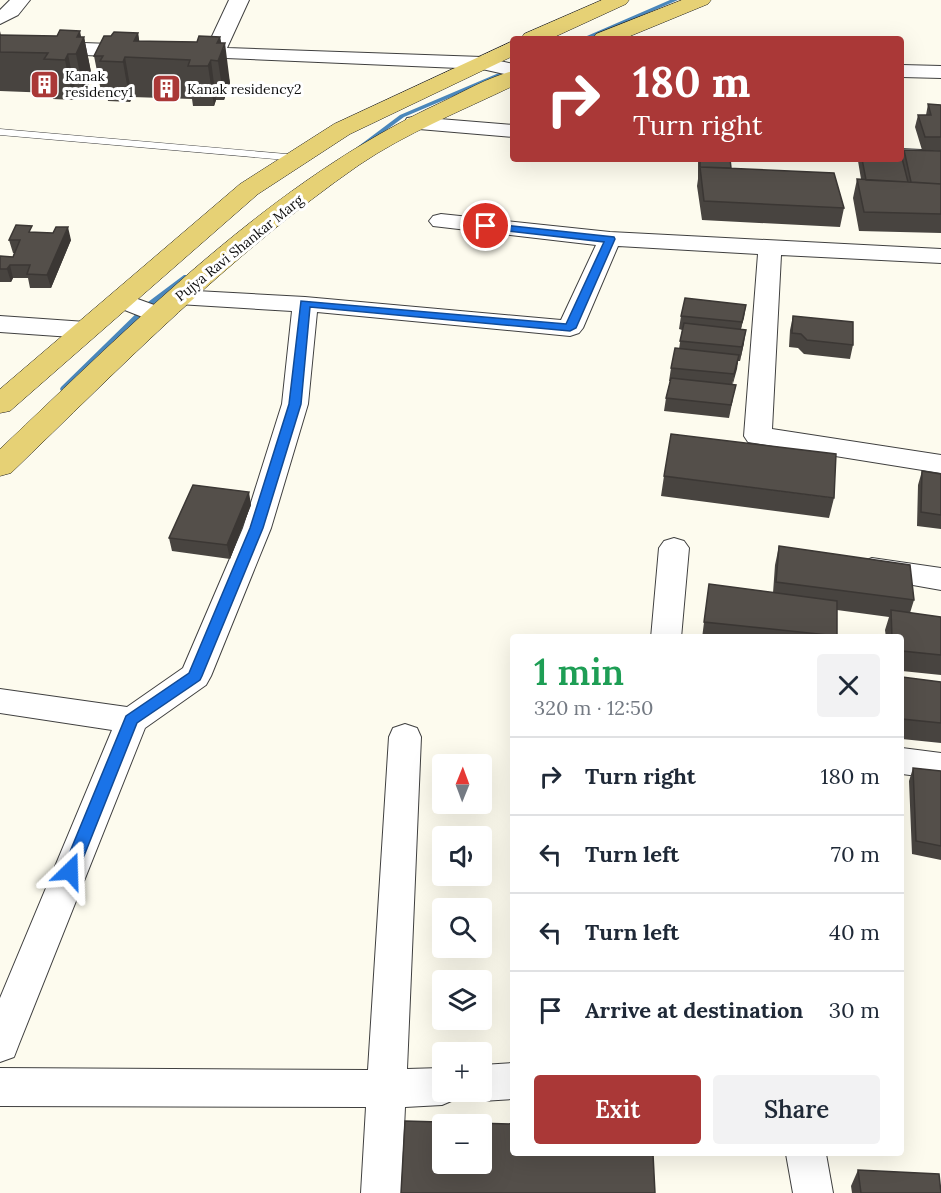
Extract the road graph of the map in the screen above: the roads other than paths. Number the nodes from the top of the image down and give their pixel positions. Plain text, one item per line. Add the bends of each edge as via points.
1 (20, 0) edge
2 (239, 0) edge
3 (619, 0) edge
4 (701, 0) edge
5 (0, 18) edge
6 (539, 36) edge
7 (611, 36) edge
8 (0, 46) edge
9 (510, 49) edge
10 (214, 53) junction
11 (482, 63) junction
12 (510, 69) edge
13 (904, 71) edge
14 (941, 72) edge
15 (510, 79) edge
16 (415, 123) junction
17 (510, 131) edge
18 (0, 132) edge
19 (904, 156) edge
20 (298, 158) junction
21 (941, 158) edge
22 (441, 221) dead end
23 (610, 239) junction
24 (770, 247) junction
25 (941, 256) edge
26 (178, 297) junction
27 (121, 300) junction
28 (305, 304) junction
29 (159, 315) junction
30 (0, 324) edge
31 (86, 330) junction
32 (0, 404) edge
33 (941, 464) edge
34 (0, 466) edge
35 (674, 548) dead end
36 (847, 566) edge
37 (941, 579) edge
38 (666, 634) edge
39 (0, 701) edge
40 (132, 720) junction
41 (405, 737) dead end
42 (904, 761) edge
43 (941, 766) edge
44 (0, 1044) edge
45 (510, 1081) edge
46 (492, 1082) edge
47 (0, 1087) edge
48 (432, 1087) edge
49 (388, 1089) junction
50 (806, 1156) edge
51 (381, 1193) edge
52 (813, 1193) edge

1 - 5 street
2 - 10 street
3 - 6 main road
4 - 7 main road
8 - 10 street
9 - 11 main road
10 - 11 street
11 - 12 street
11 - 20 main road via 342,129
13 - 14 street
15 - 16 main road, Pujya Ravi Shankar Marg
16 - 17 street
16 - 26 main road, Pujya Ravi Shankar Marg via 352,159
18 - 20 lane
19 - 21 street
20 - 27 main road via 249,189
22 - 23 street
23 - 24 street
23 - 28 street via 570,328
24 - 25 street
24 - 33 street via 758,436
26 - 28 street
26 - 29 main road, Pujya Ravi Shankar Marg
27 - 29 street
27 - 31 main road
28 - 40 street via 295,404 252,538 195,676
29 - 34 main road, Pujya Ravi Shankar Marg
30 - 31 street
31 - 32 main road
35 - 38 street
36 - 37 street
39 - 40 street
40 - 44 street
41 - 49 street
42 - 43 street
45 - 46 street
47 - 49 street
48 - 49 street
49 - 51 street
50 - 52 street

